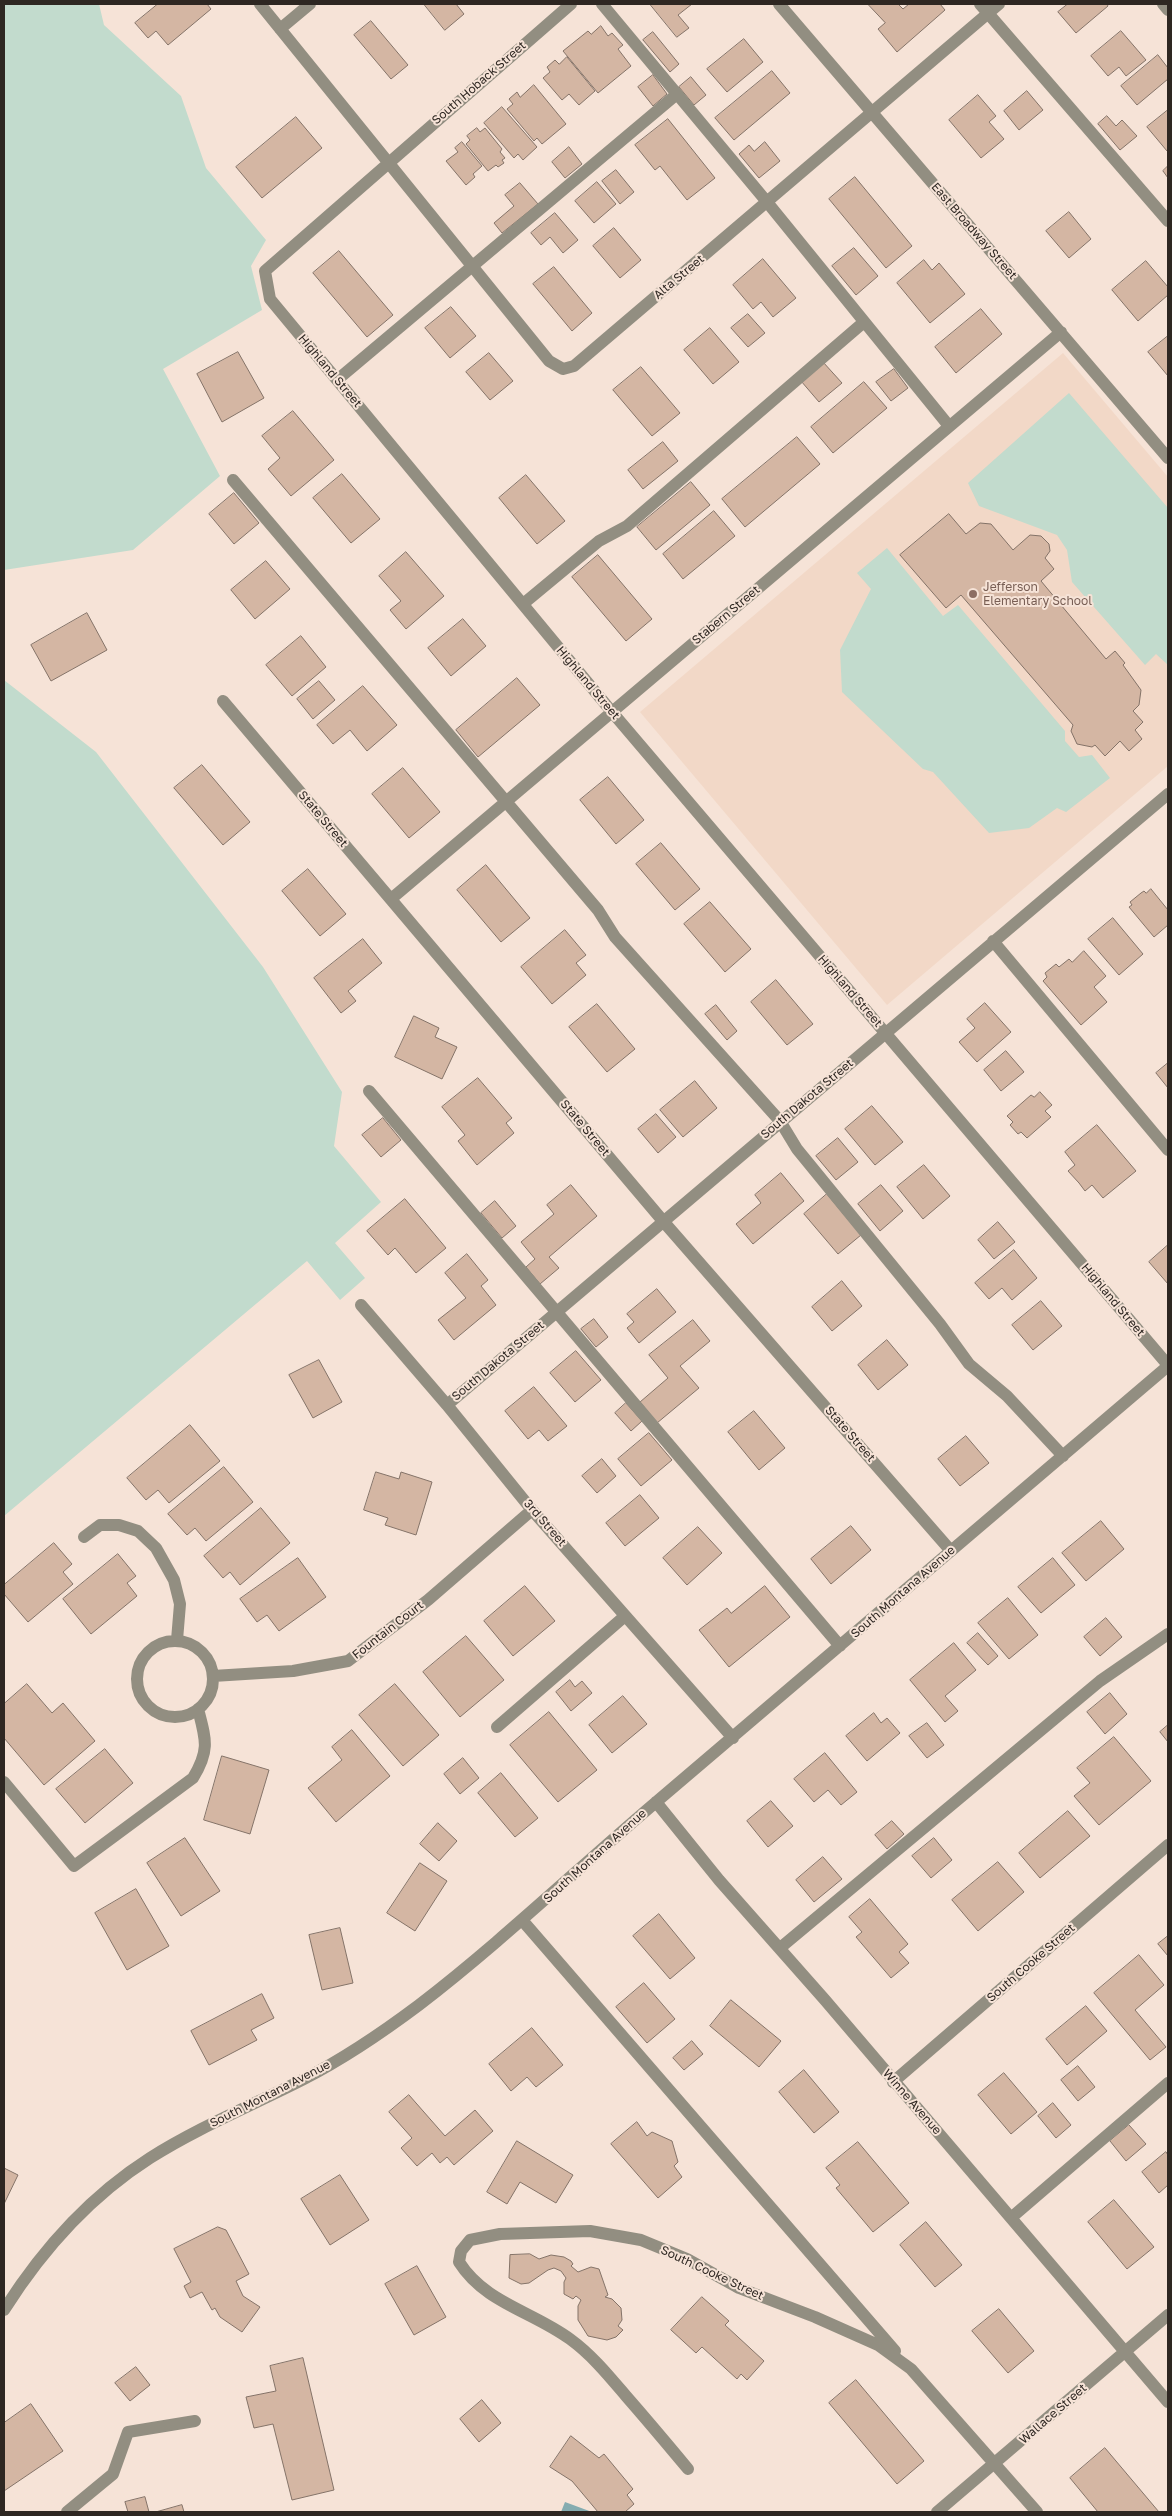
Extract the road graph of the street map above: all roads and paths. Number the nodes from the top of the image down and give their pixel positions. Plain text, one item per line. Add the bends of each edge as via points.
1 (260, 4) edge
2 (310, 4) edge
3 (571, 4) edge
4 (602, 4) edge
5 (779, 4) edge
6 (999, 4) edge
7 (1163, 4) edge
8 (984, 8) edge
9 (1168, 10) edge
10 (280, 29) junction
11 (677, 94) junction
12 (872, 113) junction
13 (388, 163) junction
14 (767, 202) junction
15 (1168, 221) edge
16 (472, 266) junction
17 (864, 322) junction
18 (1061, 332) junction
19 (337, 380) junction
20 (948, 426) junction
21 (1168, 458) edge
22 (233, 480) dead end
23 (523, 604) junction
24 (223, 701) dead end
25 (612, 712) junction
26 (1168, 794) edge
27 (506, 802) junction
28 (391, 899) junction
29 (993, 941) junction
30 (885, 1032) junction
31 (369, 1091) dead end
32 (780, 1122) junction
33 (1168, 1150) edge
34 (663, 1221) junction
35 (361, 1305) dead end
36 (556, 1312) junction
37 (1168, 1365) edge
38 (447, 1404) junction
39 (1063, 1456) junction
40 (532, 1510) junction
41 (84, 1537) dead end
42 (952, 1551) junction
43 (626, 1616) junction
44 (1168, 1634) edge
45 (177, 1640) junction
46 (840, 1646) junction
47 (212, 1676) junction
48 (198, 1709) junction
49 (497, 1727) dead end
50 (734, 1738) junction
51 (4, 1782) edge
52 (656, 1802) junction
53 (1168, 1845) edge
54 (522, 1920) junction
55 (780, 1948) junction
56 (893, 2082) junction
57 (1168, 2083) edge
58 (1012, 2217) junction
59 (8, 2295) edge
60 (4, 2310) edge
61 (1168, 2315) edge
62 (1126, 2351) junction
63 (910, 2369) junction
64 (1168, 2402) edge
65 (196, 2422) dead end
66 (996, 2463) junction
67 (688, 2469) dead end
68 (67, 2512) edge
69 (937, 2512) edge
70 (1037, 2512) edge

1 - 10 street
2 - 10 street
3 - 13 street, South Hoback Street
4 - 11 street
5 - 12 street, East Broadway Street
6 - 8 street, Alta Street
7 - 9 street
8 - 12 street, Alta Street
8 - 15 street
10 - 13 street
11 - 14 street
11 - 16 street
12 - 14 street, Alta Street
12 - 18 street, East Broadway Street
13 - 16 street, Alta Street
13 - 19 street, Highland Street via 265,271 270,298
14 - 16 street, Alta Street via 574,366 563,369 549,361
14 - 17 street
16 - 19 street
17 - 20 street
17 - 23 street via 627,526 598,542
18 - 20 street, Stabern Street
18 - 21 street, East Broadway Street
19 - 23 street, Highland Street
20 - 25 street, Stabern Street
22 - 27 street
23 - 25 street, Highland Street
24 - 28 street, State Street
25 - 27 street, Stabern Street
25 - 30 street, Highland Street
26 - 29 street, South Dakota Street
27 - 28 street, Stabern Street
27 - 32 street via 598,910 615,937
28 - 34 street, State Street
29 - 30 street, South Dakota Street
29 - 33 street
30 - 32 street, South Dakota Street
30 - 37 street, Highland Street
31 - 36 street
32 - 34 street, South Dakota Street
32 - 39 street via 797,1149 969,1364 1007,1396
34 - 36 street, South Dakota Street
34 - 42 street, State Street
35 - 38 street, 3rd Street
36 - 38 street, South Dakota Street
36 - 46 street
37 - 39 street, South Montana Avenue
38 - 40 street, 3rd Street
39 - 42 street, South Montana Avenue
40 - 43 street, 3rd Street
40 - 47 street, Fountain Court via 428,1600 348,1661 293,1672
41 - 45 street via 100,1526 119,1525 138,1532 156,1548 174,1580 180,1604
42 - 46 street, South Montana Avenue
43 - 49 street
43 - 50 street, 3rd Street
44 - 55 street via 1100,1682
45 - 47 street via 201,1651 209,1662
45 - 48 street via 154,1646 145,1654 136,1676 138,1688 142,1700 161,1714 173,1717
46 - 50 street, South Montana Avenue
47 - 48 street via 207,1700
48 - 51 street via 205,1740 203,1760 192,1778 74,1866
50 - 52 street, South Montana Avenue
52 - 54 street, South Montana Avenue
52 - 55 street, Winne Avenue
53 - 56 street, South Cooke Street
54 - 59 street, South Montana Avenue via 418,2005 344,2057 185,2137 116,2182 74,2218
54 - 63 street
55 - 56 street, Winne Avenue
56 - 58 street, Winne Avenue
57 - 58 street
58 - 62 street, Winne Avenue
59 - 60 street, South Montana Avenue
61 - 62 street, Wallace Street
62 - 64 street, Winne Avenue
62 - 66 street, Wallace Street
63 - 66 street, South Cooke Street
63 - 67 street, South Cooke Street via 878,2345 739,2288 688,2259 642,2240 590,2231 500,2234 470,2240 461,2251 459,2262 469,2278 491,2295 571,2339 601,2366
65 - 68 street via 128,2432 113,2474
66 - 69 street, Wallace Street
66 - 70 street, South Cooke Street

